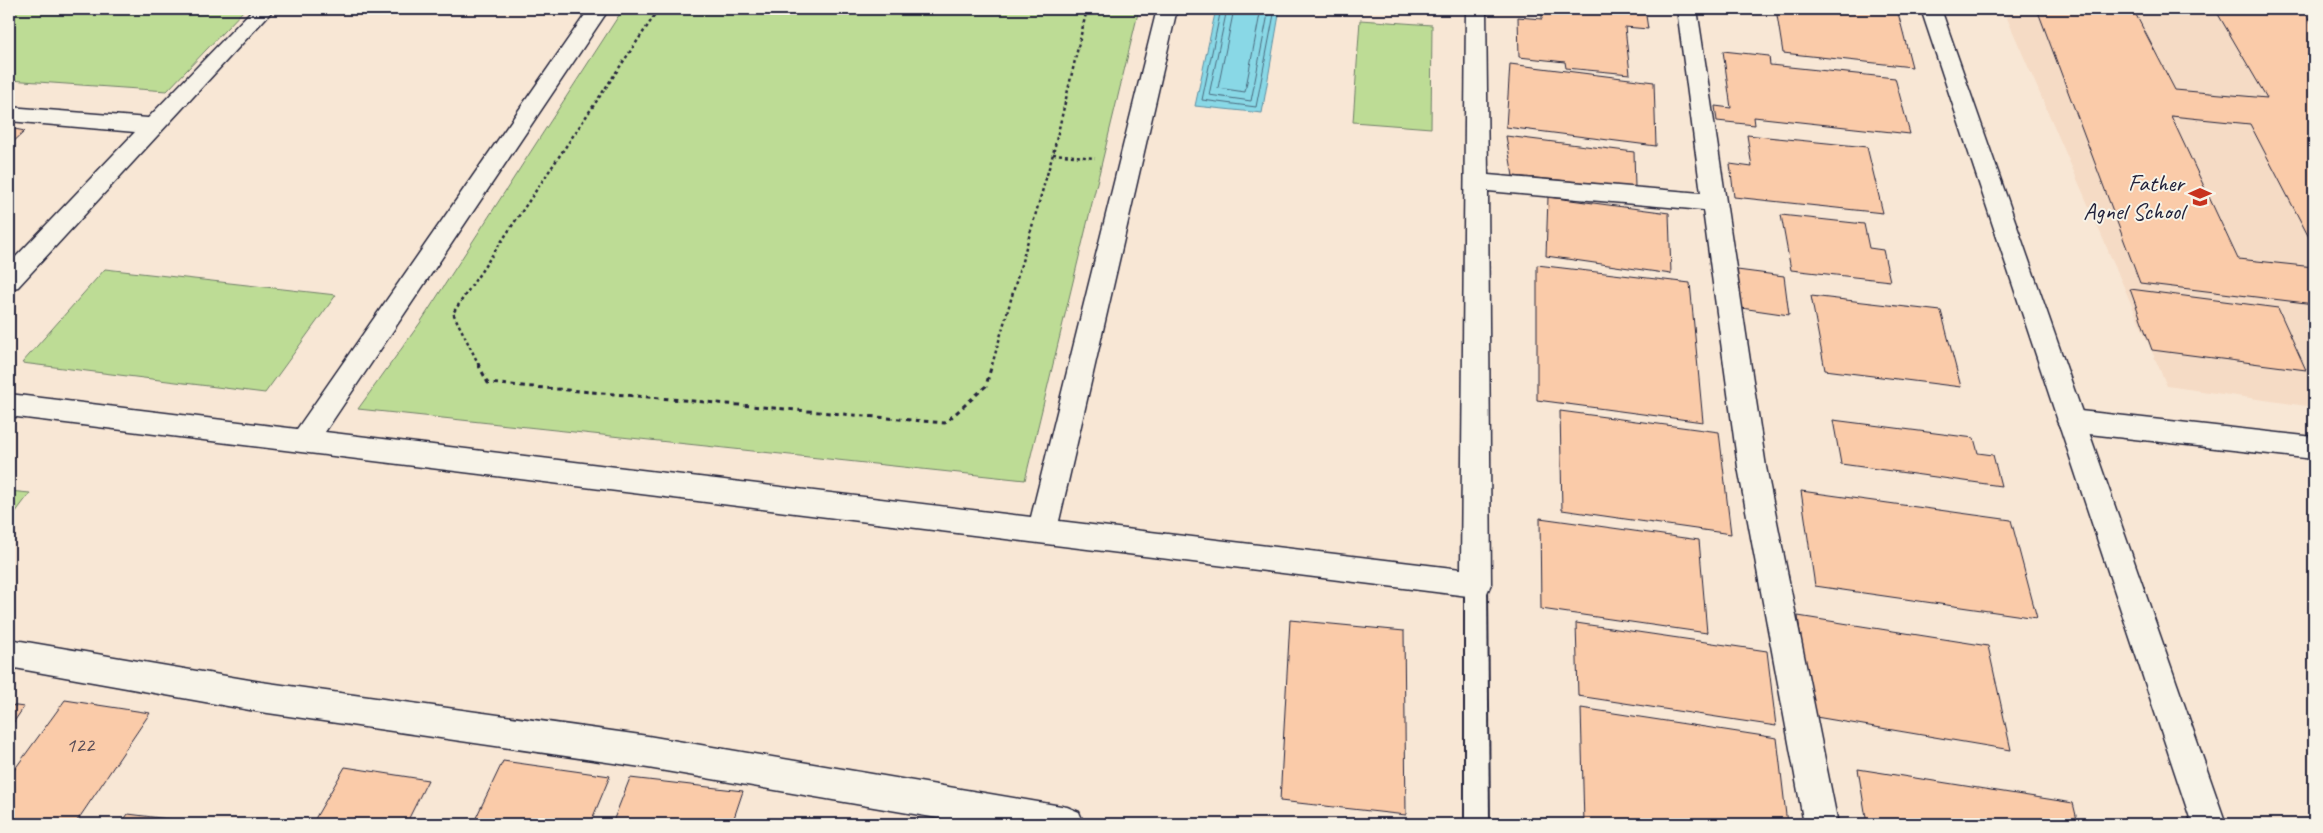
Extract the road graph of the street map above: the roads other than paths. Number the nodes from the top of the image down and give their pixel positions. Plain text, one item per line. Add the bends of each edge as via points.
1 (264, 9) edge
2 (599, 9) edge
3 (1167, 9) edge
4 (1476, 9) edge
5 (1688, 9) edge
6 (1931, 9) edge
7 (9, 114) edge
8 (153, 126) junction
9 (1476, 182) junction
10 (1715, 203) junction
11 (9, 280) edge
12 (9, 405) edge
13 (2071, 421) junction
14 (304, 441) junction
15 (2314, 448) edge
16 (1042, 532) junction
17 (1476, 584) junction
18 (9, 653) edge
19 (1067, 824) edge
20 (1477, 824) edge
21 (1821, 824) edge
22 (2209, 824) edge

1 - 8 street
2 - 14 street
3 - 16 street
4 - 9 street
5 - 10 street
6 - 13 street
7 - 8 street
8 - 11 street
9 - 10 street
9 - 17 street
10 - 21 street via 1752,467
12 - 14 street
13 - 15 street
13 - 22 street
14 - 16 street
16 - 17 street
17 - 20 lane
18 - 19 street via 261,697 648,752

